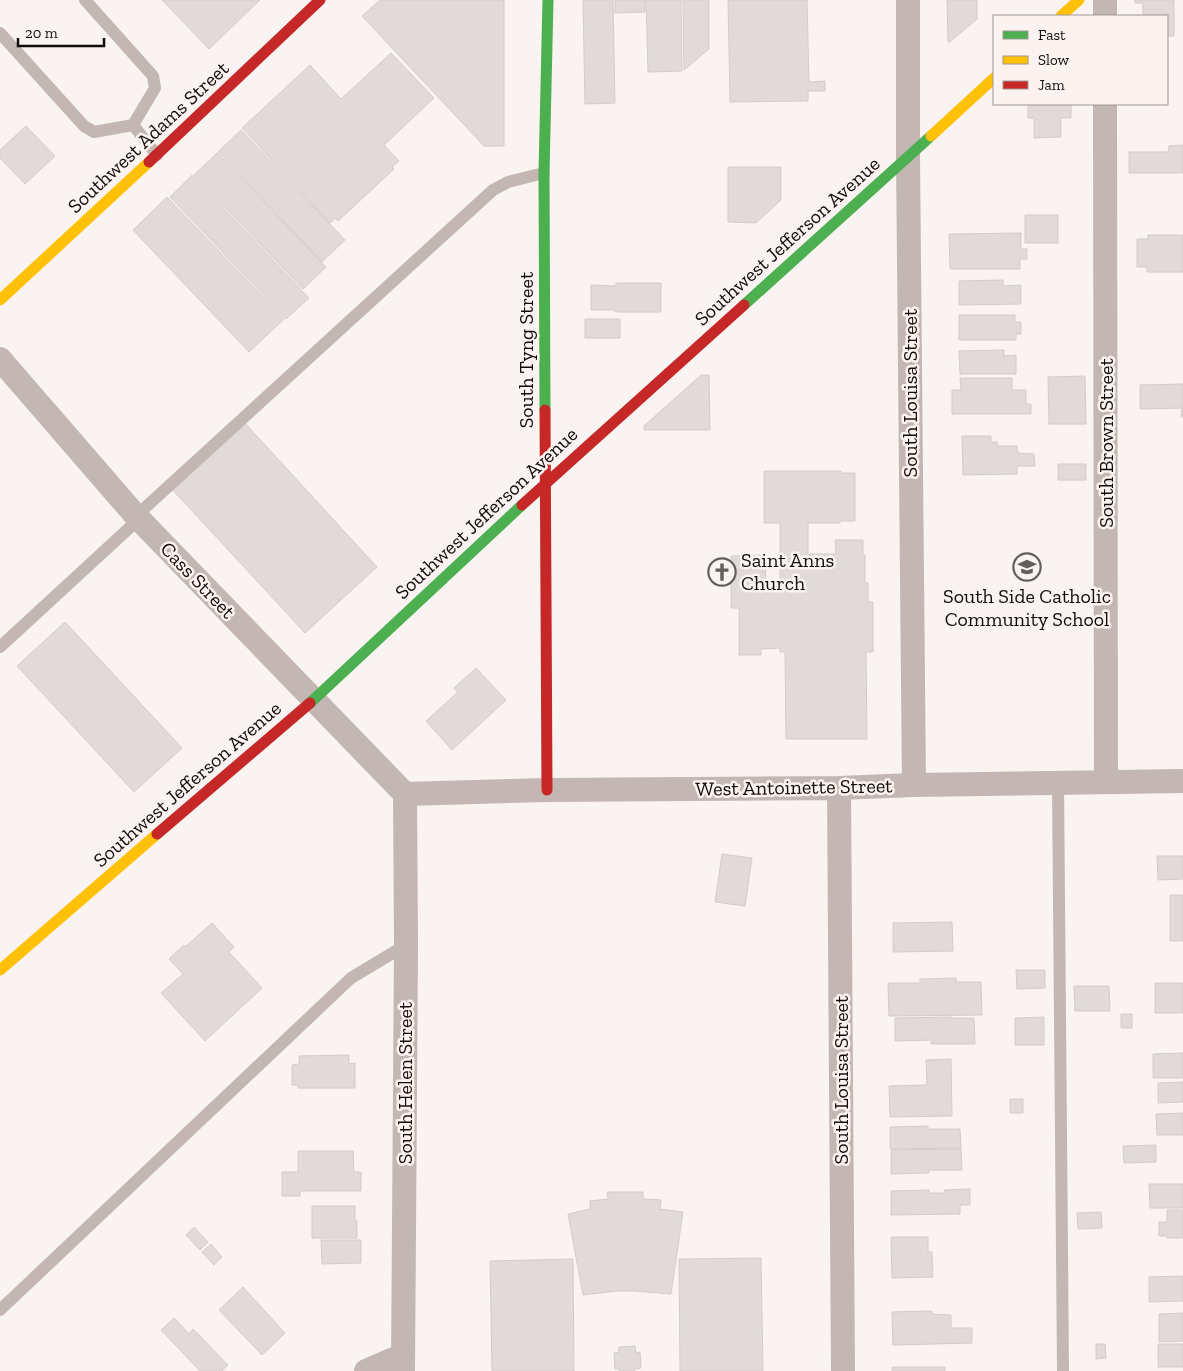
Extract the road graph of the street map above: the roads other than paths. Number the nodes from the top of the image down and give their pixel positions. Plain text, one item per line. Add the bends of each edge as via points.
1 (85, 0) edge
2 (320, 0) edge
3 (548, 0) edge
4 (908, 0) edge
5 (1079, 0) edge
6 (1105, 0) edge
7 (1062, 15) edge
8 (1105, 15) edge
9 (0, 33) edge
10 (993, 79) edge
11 (1105, 105) edge
12 (133, 125) junction
13 (156, 155) junction
14 (908, 158) junction
15 (544, 173) junction
16 (0, 300) edge
17 (0, 359) edge
18 (546, 482) junction
19 (138, 517) junction
20 (0, 647) edge
21 (313, 700) junction
22 (1183, 780) edge
23 (1058, 782) junction
24 (1106, 782) junction
25 (914, 786) junction
26 (839, 788) junction
27 (547, 790) junction
28 (405, 794) junction
29 (406, 945) junction
30 (0, 970) edge
31 (0, 1310) edge
32 (403, 1363) edge
33 (366, 1371) edge
34 (843, 1371) edge
35 (1063, 1371) edge

1 - 12 lane via 153,76 155,88
2 - 13 main road, Southwest Adams Street
3 - 15 main road, South Tyng Street
4 - 14 street, South Louisa Street
5 - 7 main road
6 - 8 street
9 - 12 lane via 84,126 94,132
10 - 14 main road, Southwest Jefferson Avenue
11 - 24 street, South Brown Street
12 - 13 lane
13 - 16 main road, Southwest Adams Street
14 - 18 main road, Southwest Jefferson Avenue
14 - 25 street, South Louisa Street
15 - 18 main road, South Tyng Street
15 - 19 lane via 508,182 493,190
17 - 19 street, Cass Street
18 - 21 main road, Southwest Jefferson Avenue
18 - 27 main road, South Tyng Street
19 - 20 lane
19 - 21 street, Cass Street
21 - 28 street, Cass Street
21 - 30 main road, Southwest Jefferson Avenue
22 - 24 street, West Antoinette Street
23 - 24 street, West Antoinette Street
23 - 25 street, West Antoinette Street
23 - 35 lane
25 - 26 street, West Antoinette Street
26 - 27 street, West Antoinette Street
26 - 34 street, South Louisa Street
27 - 28 street, West Antoinette Street
28 - 29 street, South Helen Street
29 - 31 lane via 350,978
29 - 32 street, South Helen Street
32 - 33 street

